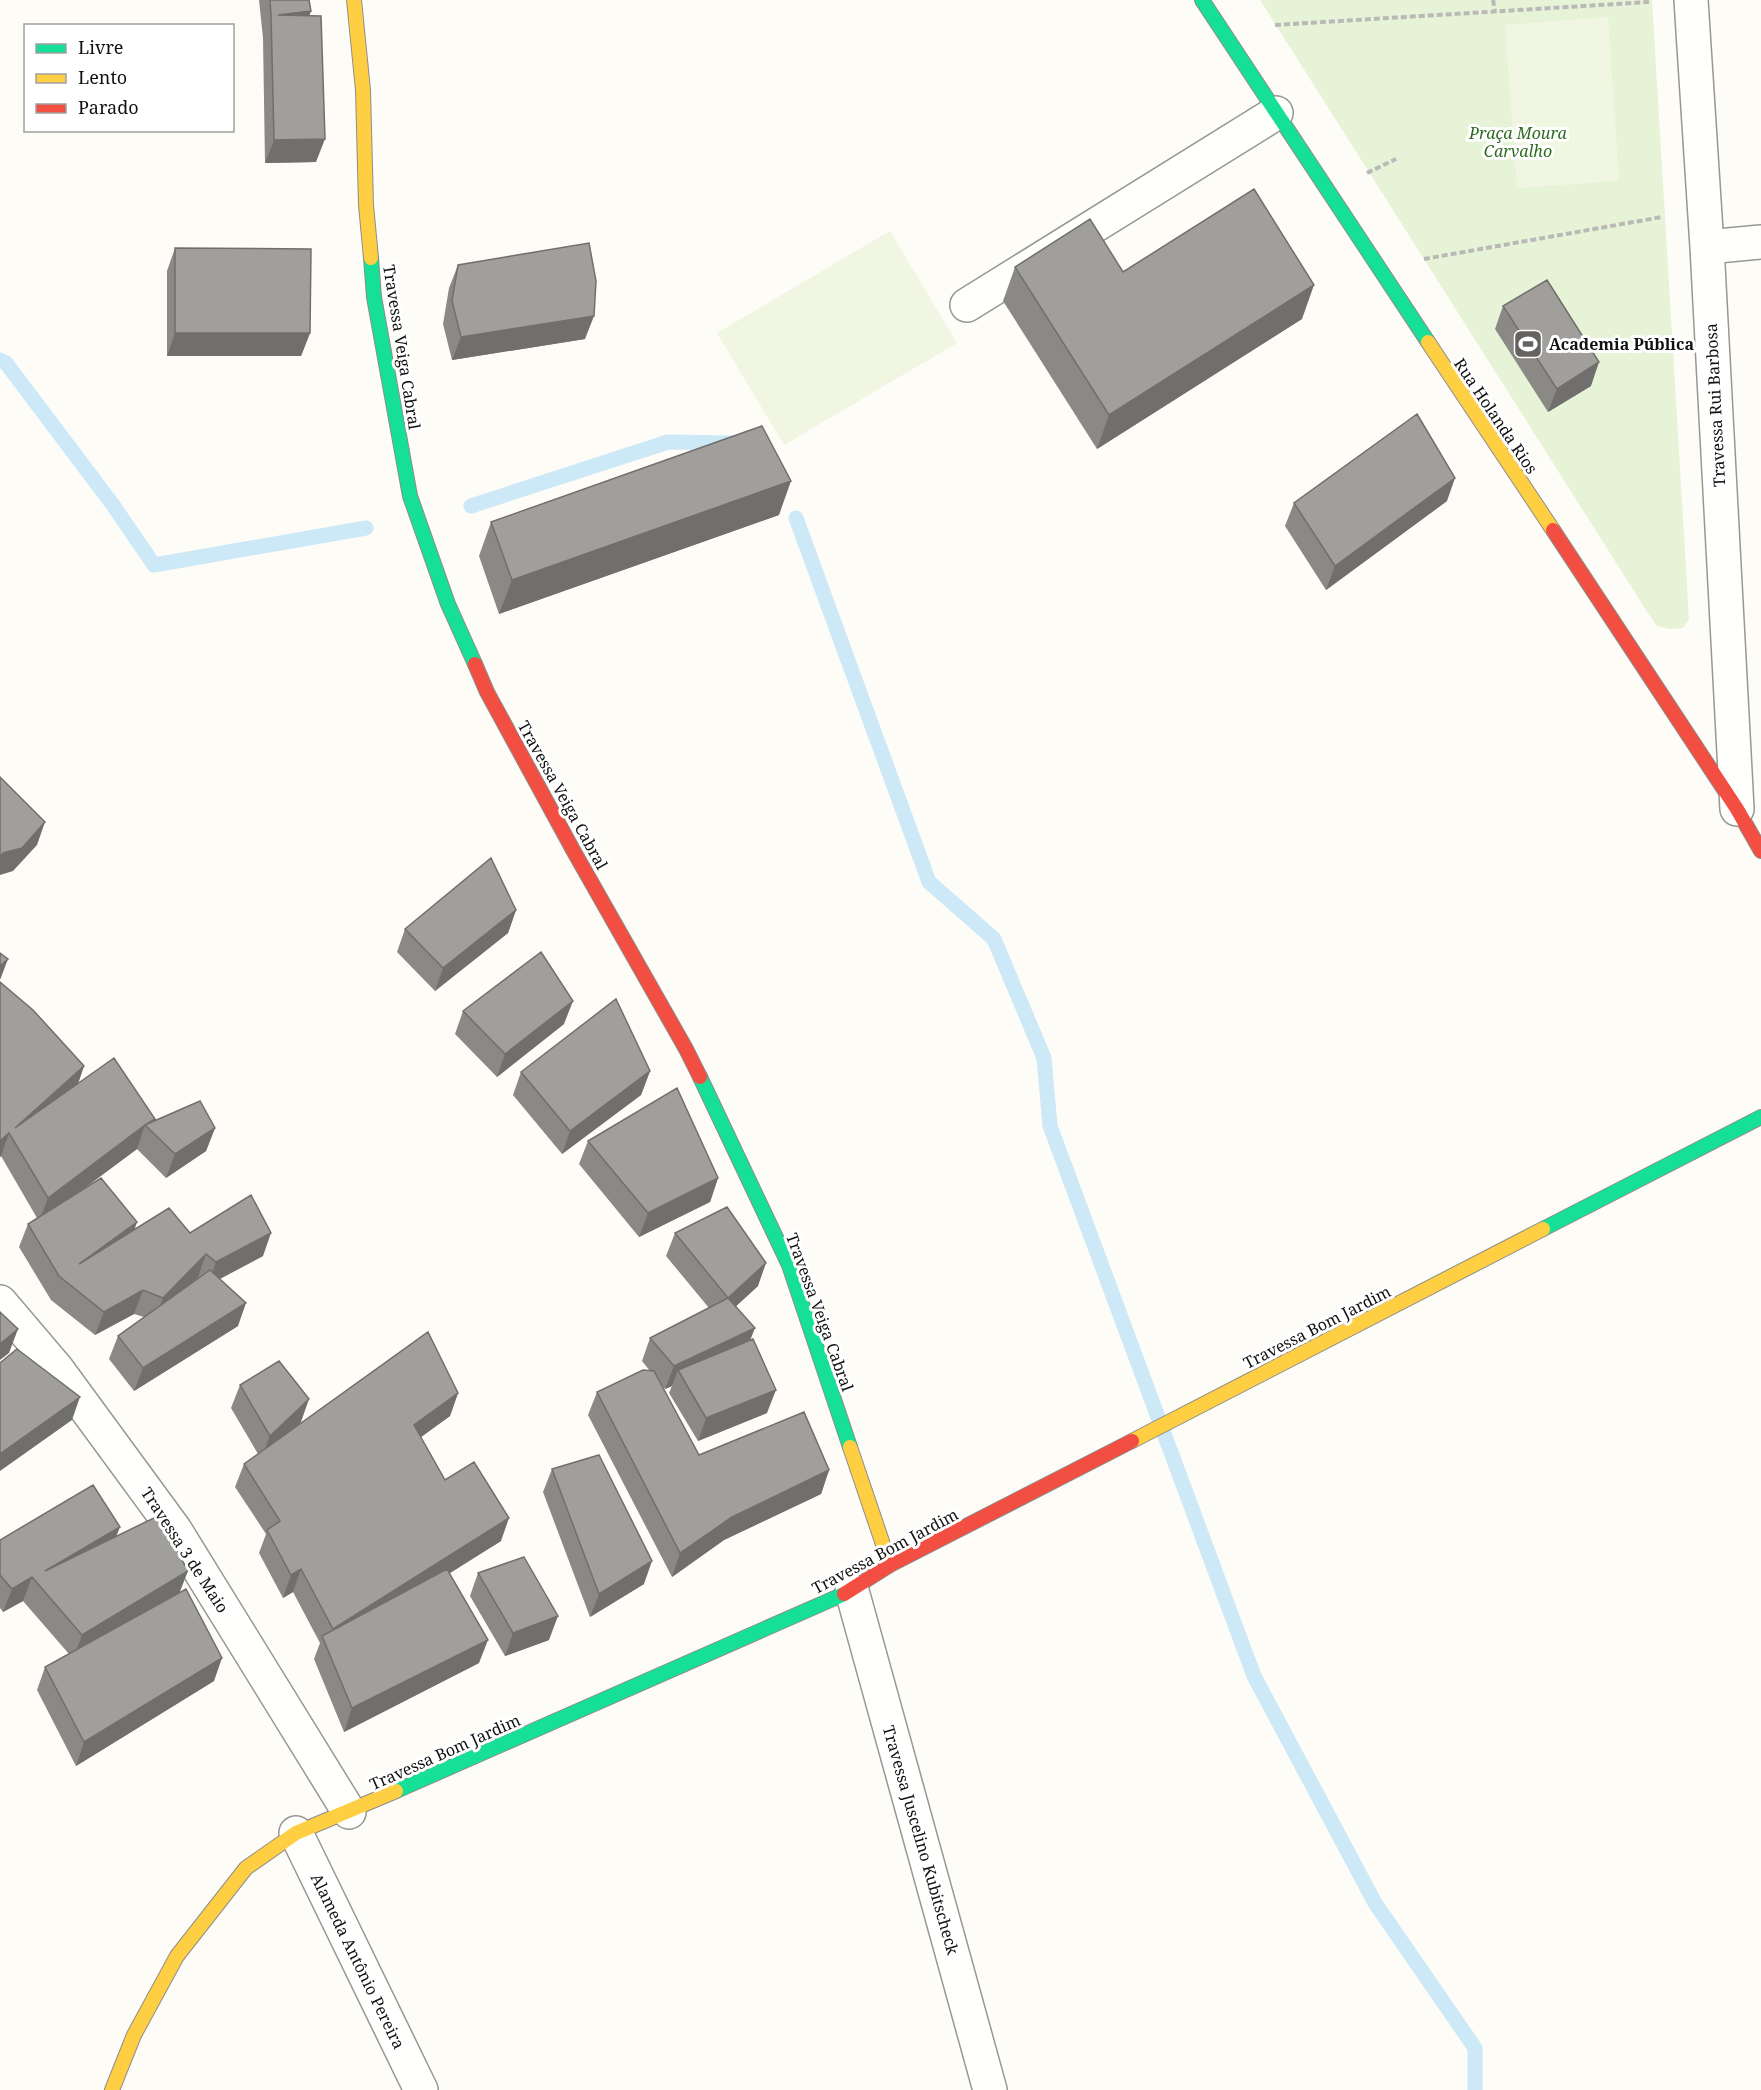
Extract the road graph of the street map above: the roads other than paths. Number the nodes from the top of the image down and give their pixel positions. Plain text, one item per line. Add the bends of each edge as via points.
1 (354, 0) edge
2 (1202, 0) edge
3 (1691, 0) edge
4 (1276, 113) junction
5 (1761, 242) edge
6 (1707, 247) junction
7 (968, 305) dead end
8 (1737, 809) junction
9 (1761, 850) edge
10 (1761, 1117) edge
11 (0, 1302) edge
12 (890, 1565) junction
13 (852, 1591) junction
14 (349, 1812) junction
15 (296, 1833) junction
16 (112, 2090) edge
17 (421, 2090) edge
18 (990, 2090) edge

1 - 12 street, Travessa Veiga Cabral via 374,297 410,496 448,604 488,692 686,1049 789,1265
2 - 4 street, Rua Holanda Rios
3 - 6 street, Travessa Rui Barbosa
4 - 7 street
4 - 8 street, Rua Holanda Rios
5 - 6 street
6 - 8 street, Travessa Rui Barbosa
8 - 9 street, Rua Holanda Rios
10 - 12 street, Travessa Bom Jardim
11 - 14 street, Travessa 3 de Maio via 57,1369 175,1530
12 - 13 street, Travessa Bom Jardim
13 - 14 street, Travessa Bom Jardim
13 - 18 street, Travessa Juscelino Kubitscheck
14 - 15 street, Travessa Bom Jardim
15 - 16 street, Travessa Bom Jardim via 246,1868 177,1956 134,2035
15 - 17 street, Alameda Antônio Pereira

